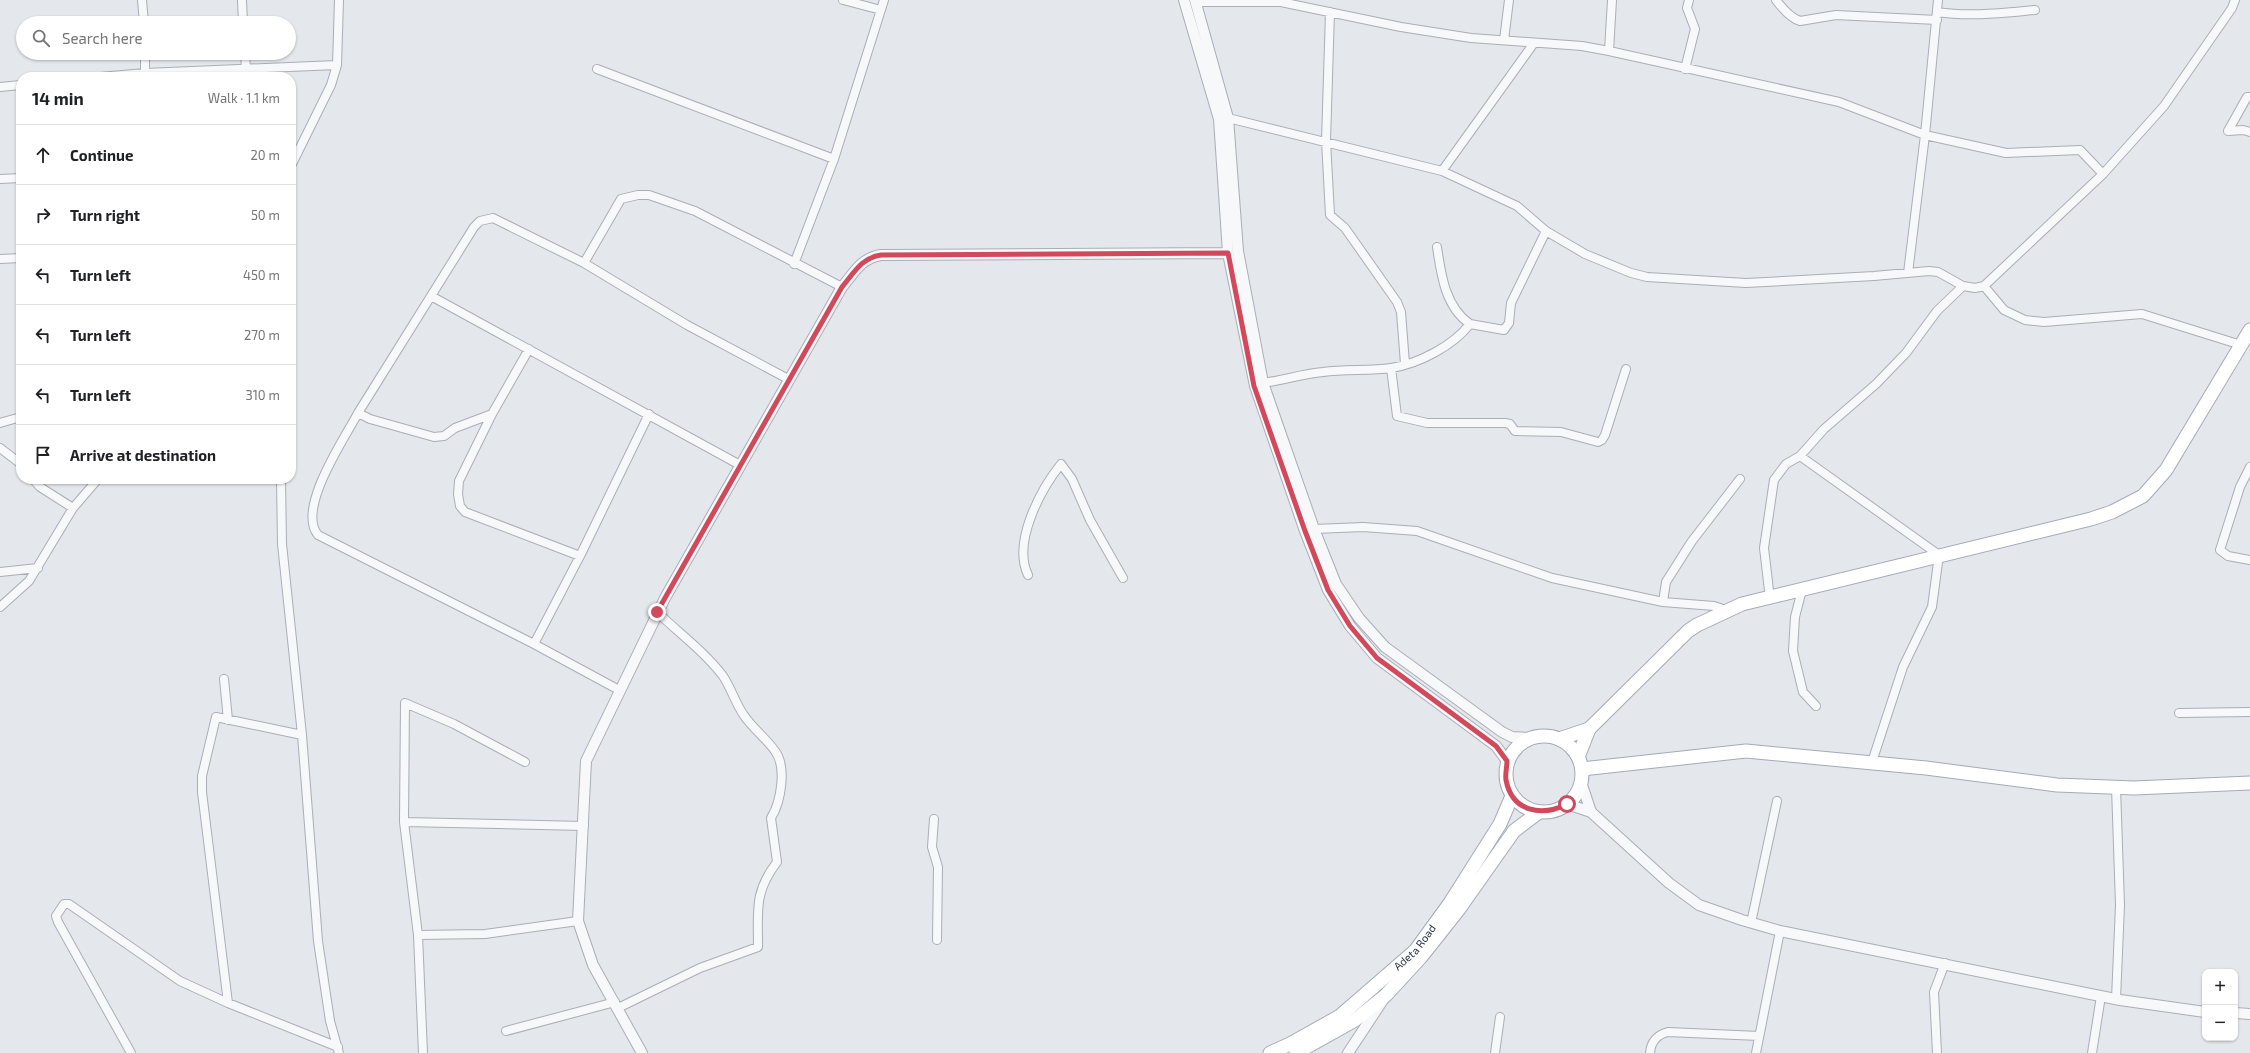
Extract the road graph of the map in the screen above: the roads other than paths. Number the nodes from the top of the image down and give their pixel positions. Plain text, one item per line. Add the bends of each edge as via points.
1 (142, 0) edge
2 (242, 0) edge
3 (339, 0) edge
4 (843, 0) edge
5 (884, 0) edge
6 (1184, 0) edge
7 (1509, 0) edge
8 (1612, 0) edge
9 (1688, 0) edge
10 (1776, 0) edge
11 (1938, 0) edge
12 (2235, 0) edge
13 (1195, 1) edge
14 (881, 10) junction
15 (2035, 10) dead end
16 (1330, 12) junction
17 (143, 16) edge
18 (243, 16) edge
19 (1937, 16) junction
20 (1199, 31) junction
21 (1504, 40) junction
22 (1534, 43) junction
23 (1609, 51) junction
24 (145, 60) edge
25 (245, 60) edge
26 (337, 65) junction
27 (597, 69) dead end
28 (1685, 69) junction
29 (246, 70) junction
30 (145, 72) edge
31 (179, 72) edge
32 (16, 84) edge
33 (0, 86) edge
34 (2250, 97) edge
35 (1228, 118) junction
36 (2250, 132) edge
37 (1925, 135) junction
38 (1326, 141) junction
39 (296, 156) edge
40 (834, 159) junction
41 (1442, 171) junction
42 (2103, 174) junction
43 (16, 178) edge
44 (0, 179) edge
45 (1546, 231) junction
46 (1437, 247) dead end
47 (1228, 253) junction
48 (16, 258) edge
49 (0, 259) edge
50 (584, 263) junction
51 (794, 264) junction
52 (1908, 273) junction
53 (1963, 286) junction
54 (1984, 286) junction
55 (842, 287) junction
56 (431, 296) junction
57 (1470, 324) junction
58 (2250, 330) edge
59 (2241, 345) junction
60 (529, 349) junction
61 (1405, 364) junction
62 (1391, 368) junction
63 (1626, 369) dead end
64 (790, 380) junction
65 (1263, 383) junction
66 (358, 413) junction
67 (492, 414) junction
68 (649, 414) junction
69 (16, 418) edge
70 (0, 423) edge
71 (0, 448) edge
72 (1800, 456) junction
73 (16, 460) edge
74 (740, 465) junction
75 (2250, 467) edge
76 (1740, 479) dead end
77 (37, 484) edge
78 (94, 484) edge
79 (281, 484) edge
80 (73, 508) junction
81 (1314, 529) junction
82 (1318, 551) junction
83 (1939, 555) junction
84 (580, 556) junction
85 (2250, 560) edge
86 (38, 568) junction
87 (0, 572) edge
88 (1028, 575) dead end
89 (1123, 578) dead end
90 (1802, 590) junction
91 (1770, 599) junction
92 (1663, 602) junction
93 (1, 603) edge
94 (1729, 611) junction
95 (657, 612) junction
96 (534, 644) junction
97 (224, 679) dead end
98 (619, 690) junction
99 (1816, 706) dead end
100 (2250, 712) edge
101 (2179, 713) dead end
102 (228, 720) junction
103 (1589, 728) junction
104 (302, 735) junction
105 (1530, 738) junction
106 (1558, 739) junction
107 (1507, 761) junction
108 (525, 762) dead end
109 (1872, 762) junction
110 (1580, 769) junction
111 (2250, 783) edge
112 (2116, 787) junction
113 (1512, 796) junction
114 (1777, 801) dead end
115 (1567, 804) junction
116 (1539, 812) junction
117 (1591, 812) junction
118 (934, 819) dead end
119 (404, 822) junction
120 (584, 826) junction
121 (578, 921) junction
122 (1750, 923) junction
123 (1780, 931) junction
124 (418, 935) junction
125 (937, 940) dead end
126 (1945, 964) junction
127 (1386, 995) junction
128 (2101, 996) junction
129 (2116, 999) junction
130 (228, 1003) junction
131 (616, 1005) junction
132 (2202, 1012) edge
133 (2238, 1014) edge
134 (2250, 1014) edge
135 (1500, 1017) dead end
136 (506, 1031) dead end
137 (1759, 1036) junction
138 (339, 1050) edge
139 (131, 1053) edge
140 (423, 1053) edge
141 (642, 1053) edge
142 (1270, 1053) edge
143 (1296, 1053) edge
144 (1348, 1053) edge
145 (1495, 1053) edge
146 (1650, 1053) edge
147 (1756, 1053) edge
148 (1937, 1053) edge
149 (2092, 1053) edge

1 - 17 street
2 - 18 street
3 - 26 street
4 - 14 street
5 - 14 street
6 - 20 street
7 - 21 street
8 - 23 street
9 - 28 street via 1687,8 1695,29
10 - 19 street via 1782,8 1800,21 1836,15
11 - 19 street
12 - 42 street via 2164,106
13 - 16 street via 1281,2
13 - 20 street
14 - 40 street
15 - 19 street
16 - 21 street via 1401,27 1471,38
16 - 38 street
19 - 37 street
20 - 35 street
20 - 47 street via 1219,119
21 - 22 street
22 - 23 street via 1582,46
22 - 41 street
23 - 28 street
24 - 30 street
25 - 29 street
26 - 29 street
26 - 39 street via 331,85
27 - 40 street
28 - 37 street via 1839,102
29 - 31 street
32 - 33 street
34 - 36 street via 2247,97 2228,131
35 - 38 street
35 - 65 street via 1238,251
37 - 42 street via 2006,153 2080,150
37 - 52 street
38 - 41 street
38 - 61 street via 1330,215 1345,228 1397,302 1401,312
40 - 51 street
41 - 45 street via 1517,206
42 - 54 street
43 - 44 street
45 - 52 street via 1585,254 1631,273 1648,277 1746,283
45 - 57 street via 1511,303 1509,323 1504,330
46 - 57 street via 1448,295 1458,313
47 - 55 street via 881,255 863,261
47 - 82 street via 1254,386
48 - 49 street
50 - 51 street via 621,199 638,194 649,195 695,211
50 - 56 street via 493,218 486,218 474,227
50 - 64 street via 687,325
51 - 55 street
52 - 53 street via 1938,272
53 - 54 street
53 - 72 street via 1936,311 1906,353 1876,384 1824,429
54 - 59 street via 2004,310 2025,320 2044,322 2142,314
55 - 64 street
56 - 60 street
56 - 66 street
57 - 61 street via 1462,334 1450,342 1428,355
58 - 59 main road
59 - 83 main road via 2166,470 2144,496 2090,520
60 - 67 street
60 - 68 street
61 - 62 street
62 - 63 street via 1397,416 1427,423 1505,423 1510,424 1515,431 1561,432 1598,442 1605,435
62 - 65 street via 1323,372
64 - 74 street
65 - 81 street
66 - 67 street via 370,419 434,437 444,436 455,428
66 - 96 street via 320,484 312,516 314,530 318,535
67 - 84 street via 459,481 460,506 465,512
68 - 74 street
68 - 84 street
69 - 70 street
71 - 73 street
72 - 83 street
72 - 91 street via 1786,464 1774,480 1764,548
74 - 95 street
75 - 85 street via 2240,487 2220,550 2228,556
76 - 92 street via 1688,547 1666,582
77 - 80 street
78 - 80 street
79 - 104 street via 282,544
80 - 86 street
81 - 82 street
81 - 92 street via 1363,527 1417,531 1552,578
82 - 105 street via 1336,584 1385,647 1502,732 1512,737
82 - 107 street via 1328,590 1350,626 1377,658 1496,746
83 - 90 main road
83 - 109 street via 1932,607 1903,667
84 - 96 street
86 - 87 street
86 - 93 street via 29,581
88 - 89 street via 1024,550 1027,530 1047,482 1061,464 1072,479 1090,520
90 - 91 main road
90 - 99 street via 1795,617 1793,651 1803,692
91 - 94 main road via 1742,604
92 - 94 street via 1714,606
94 - 103 main road via 1688,631
95 - 98 street
95 - 131 street via 702,653 723,677 743,715 776,752 782,776 778,806 771,818 777,862 765,878 758,902 758,947 700,968
96 - 98 street
97 - 102 street
98 - 120 street via 586,761
100 - 101 street
102 - 104 street
102 - 130 street via 216,717 202,781
103 - 106 main road
103 - 110 main road
104 - 138 street via 318,941 330,1021
105 - 106 main road via 1544,736
105 - 107 main road via 1517,747
106 - 110 main road via 1571,747
107 - 113 main road via 1505,779
108 - 119 street via 454,724 405,703
109 - 110 main road via 1746,751
109 - 112 main road via 2057,786
110 - 115 main road via 1577,793
110 - 117 street
111 - 112 main road
112 - 129 street via 2120,905
113 - 116 main road via 1525,808
113 - 142 main road, Adeta Road via 1500,824 1450,903 1415,951 1340,1016
114 - 122 street
115 - 116 main road via 1554,811
115 - 117 street
116 - 127 main road, Adeta Road via 1514,831 1422,957
117 - 122 street via 1669,883 1699,905
118 - 125 street via 932,847 938,867
119 - 120 street
119 - 124 street
120 - 121 street
121 - 124 street via 486,934
121 - 131 street via 594,964
122 - 123 street
123 - 126 street
123 - 137 street
124 - 140 street
126 - 128 street
126 - 148 street via 1934,992
127 - 143 main road, Adeta Road via 1355,1020
127 - 144 street
128 - 129 street
128 - 149 street
129 - 132 street
130 - 138 street
130 - 139 street via 180,981 69,904 64,904 56,916 58,922
131 - 136 street
131 - 141 street
133 - 134 street
135 - 145 street
137 - 146 street via 1668,1032 1660,1034 1654,1040
137 - 147 street

